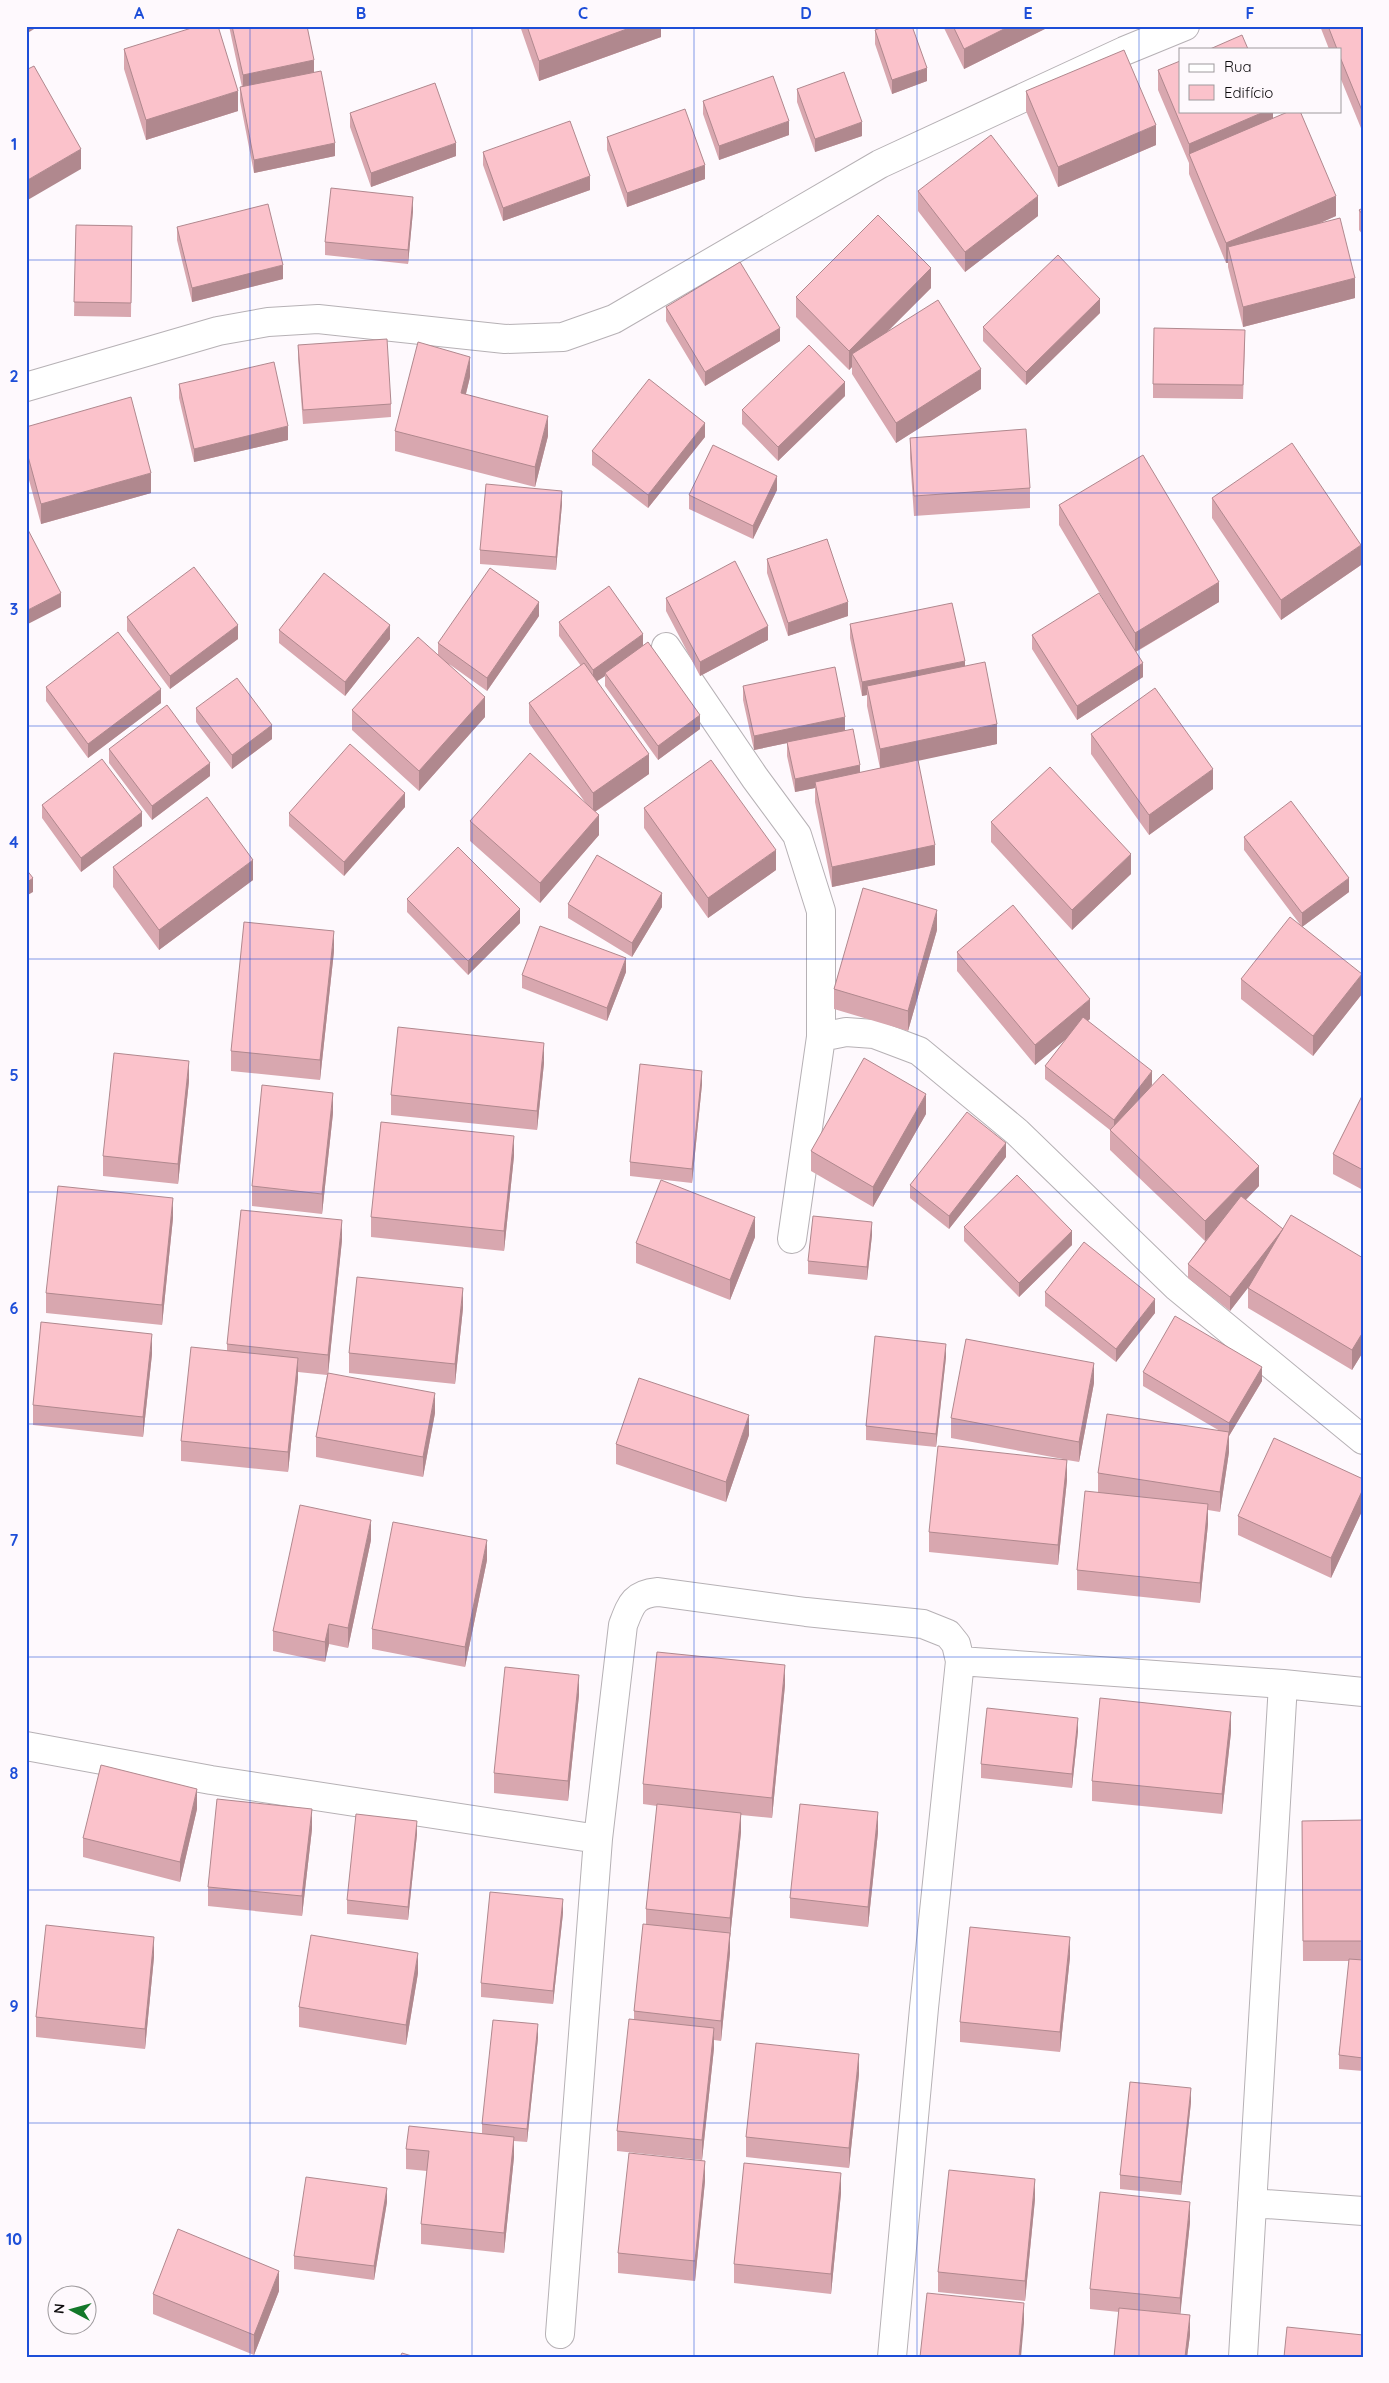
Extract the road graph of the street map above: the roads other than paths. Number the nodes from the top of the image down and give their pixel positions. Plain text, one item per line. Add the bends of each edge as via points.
1 (1185, 26) edge
2 (26, 387) edge
3 (666, 647) dead end
4 (821, 1037) junction
5 (792, 1239) dead end
6 (1363, 1440) edge
7 (960, 1661) junction
8 (1283, 1684) junction
9 (1363, 1692) edge
10 (26, 1746) edge
11 (598, 1838) junction
12 (1252, 2203) junction
13 (1363, 2211) edge
14 (560, 2334) dead end
15 (892, 2357) edge
16 (1243, 2357) edge

1 - 2 street via 880,164 614,319 563,337 505,340 318,318 268,322 218,331
3 - 4 street via 797,835 821,911
4 - 5 street
4 - 6 street via 846,1032 874,1034 919,1051 1017,1132 1177,1287
7 - 8 street
7 - 11 street via 956,1644 948,1634 923,1624 658,1592 644,1594 629,1609 623,1625
7 - 15 street
8 - 9 street
8 - 12 street
10 - 11 street via 211,1780
11 - 14 street
12 - 13 street
12 - 16 street

